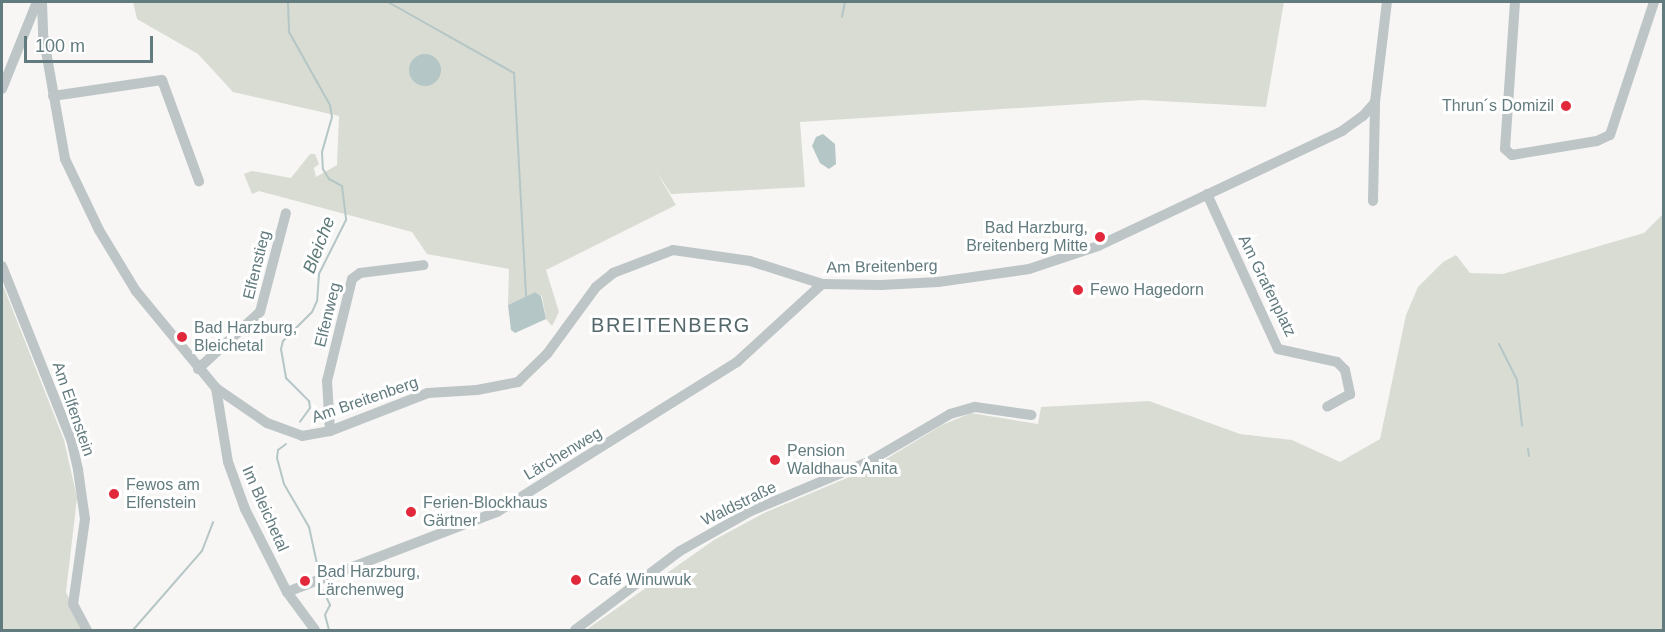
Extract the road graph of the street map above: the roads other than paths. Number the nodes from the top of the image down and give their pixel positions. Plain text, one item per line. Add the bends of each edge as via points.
1 (37, 2) edge
2 (42, 2) edge
3 (1386, 2) edge
4 (1515, 2) edge
5 (1654, 2) edge
6 (2, 89) edge
7 (53, 96) junction
8 (1375, 102) junction
9 (199, 181) dead end
10 (1207, 194) junction
11 (1373, 201) dead end
12 (286, 213) dead end
13 (424, 265) dead end
14 (2, 266) edge
15 (822, 284) junction
16 (198, 369) junction
17 (216, 388) junction
18 (1327, 407) dead end
19 (1032, 415) dead end
20 (330, 431) junction
21 (287, 592) junction
22 (87, 630) edge
23 (315, 630) edge
24 (575, 630) edge

1 - 6 street
2 - 7 street, Am Breitenberg
3 - 8 street
4 - 5 street via 1505,149 1512,155 1597,141 1610,135
7 - 9 street via 162,80
7 - 16 street, Am Breitenberg via 65,159 80,195 136,291
8 - 10 street, Am Breitenberg via 1342,131
8 - 11 street
10 - 15 street, Am Breitenberg via 1098,246 1029,269 938,282
10 - 18 street, Am Grafenplatz via 1278,349 1336,362 1345,370 1350,394
12 - 16 street, Elfenstieg via 260,312
13 - 20 street, Elfenweg via 360,273 352,279 327,381
14 - 22 street, Am Elfenstein via 70,439 78,470 85,519 73,604
15 - 20 street, Am Breitenberg via 750,261 673,250 604,280 547,354 518,382 428,393
15 - 21 street, Lärchenweg via 737,362 497,512
16 - 17 street, Am Breitenberg
17 - 20 street, Am Breitenberg via 288,433 302,436
17 - 21 street, Im Bleichetal via 228,462 245,509
19 - 24 street, Waldstraße via 975,407 950,414 870,461 751,511 680,551
21 - 23 street, Im Bleichetal

